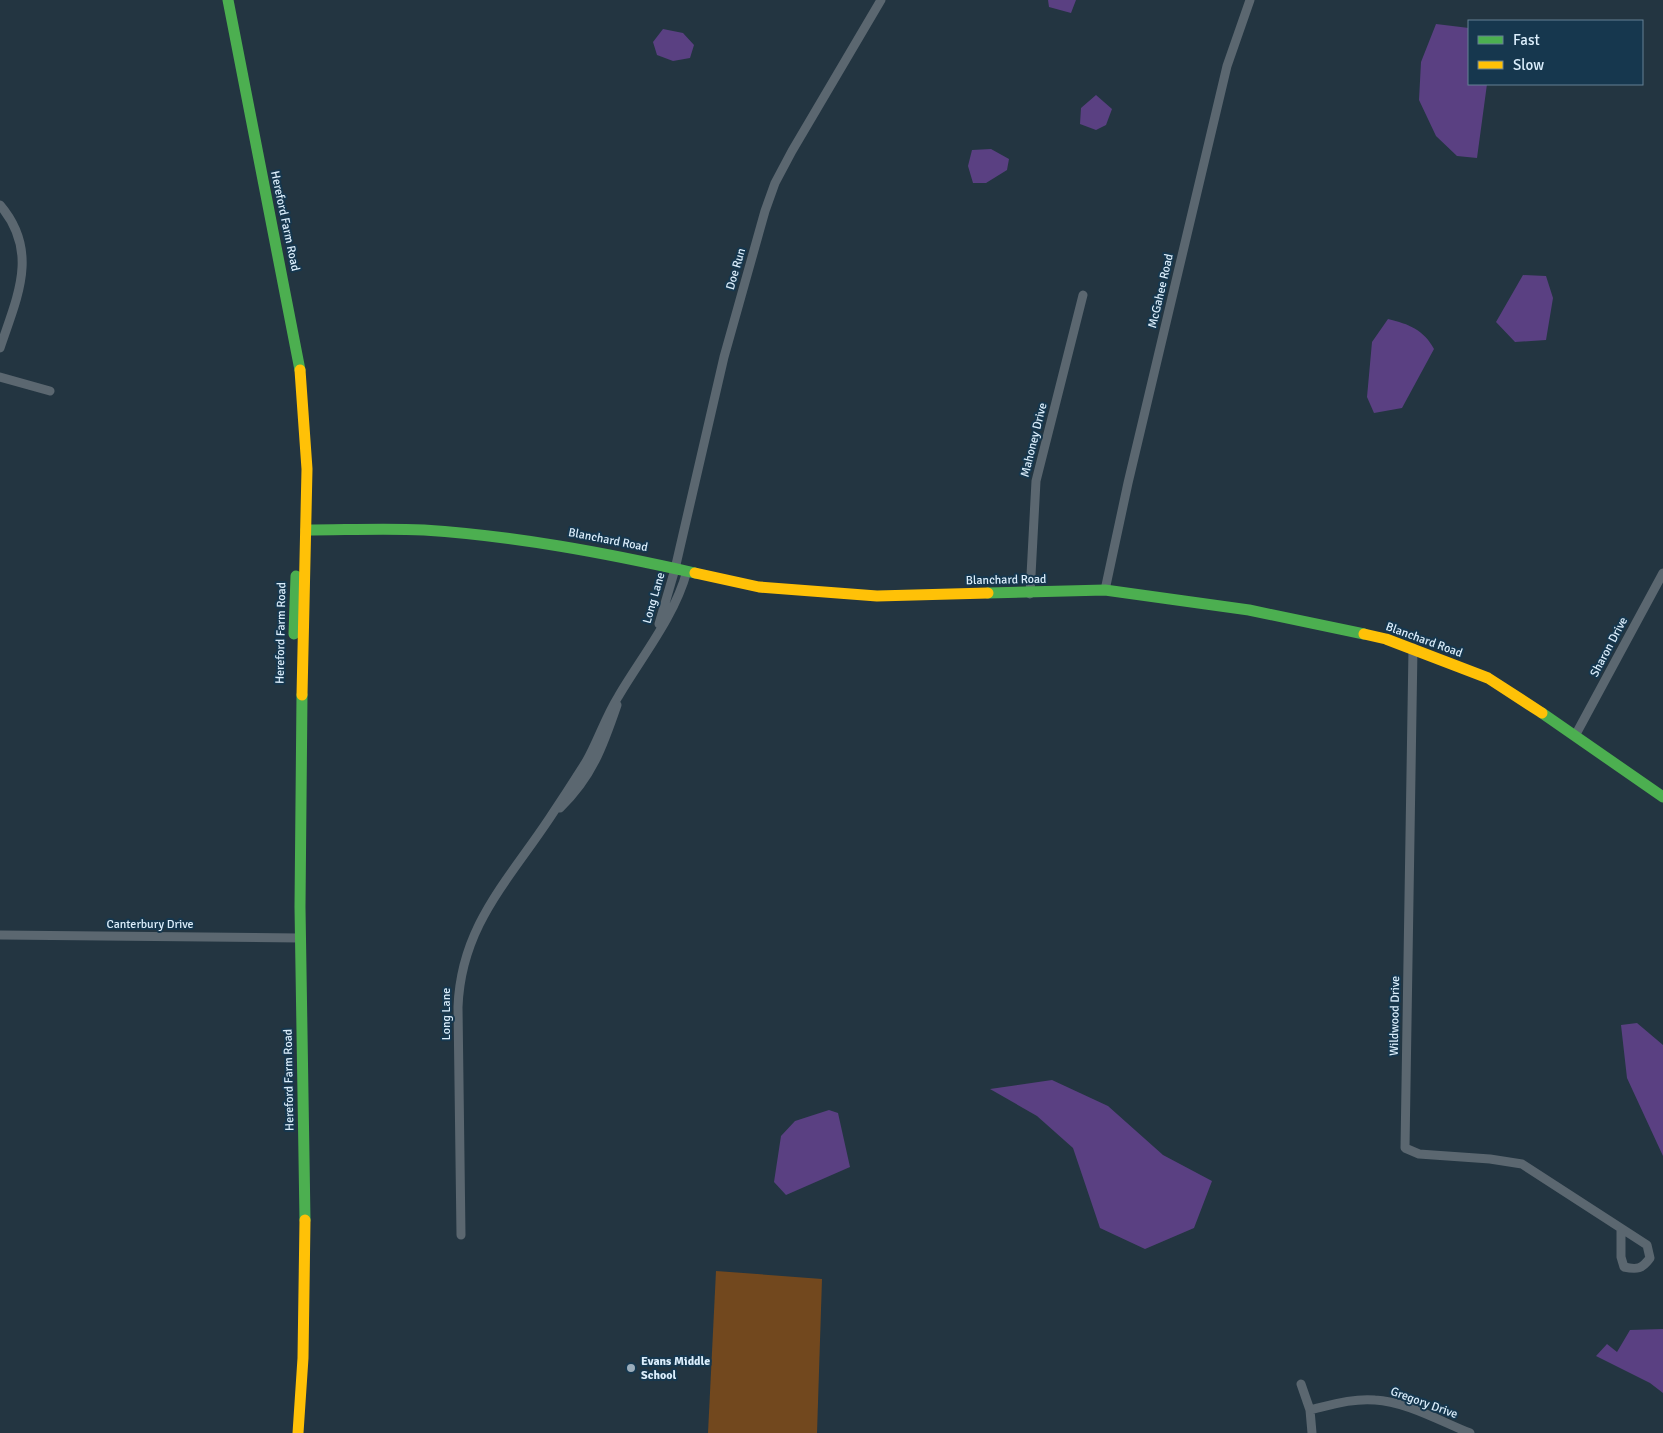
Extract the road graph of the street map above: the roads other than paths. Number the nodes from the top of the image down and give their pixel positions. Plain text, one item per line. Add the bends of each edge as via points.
1 (228, 0) edge
2 (881, 0) edge
3 (1250, 0) edge
4 (0, 205) edge
5 (1083, 294) dead end
6 (0, 348) edge
7 (0, 377) edge
8 (50, 391) dead end
9 (306, 449) junction
10 (306, 530) junction
11 (681, 570) junction
12 (1663, 573) edge
13 (1105, 590) junction
14 (1030, 594) junction
15 (1413, 648) junction
16 (300, 727) junction
17 (1576, 734) junction
18 (1663, 797) edge
19 (0, 935) edge
20 (300, 938) junction
21 (1621, 1229) junction
22 (461, 1235) dead end
23 (1301, 1384) dead end
24 (1310, 1410) junction
25 (298, 1433) edge
26 (1312, 1433) edge
27 (1470, 1433) edge

1 - 9 street, Hereford Farm Road via 254,142 290,305 301,371
2 - 11 street, Doe Run via 792,150 765,211 724,357
3 - 13 street, McGahee Road via 1227,66
4 - 6 street via 19,235 23,255 23,272
5 - 14 street, Mahoney Drive via 1036,481
7 - 8 street
9 - 10 street, Hereford Farm Road
9 - 16 street, Hereford Farm Road via 300,504 294,642 294,698
10 - 11 street, Blanchard Road via 423,530 510,538 616,554
10 - 16 street, Hereford Farm Road
11 - 14 street, Blanchard Road via 756,587 878,596
11 - 22 street, Long Lane via 656,635 623,688 596,763 549,819 475,929 459,981
12 - 17 street, Sharon Drive
13 - 14 street, Blanchard Road
13 - 15 street, Blanchard Road via 1249,610 1386,639
15 - 17 street, Blanchard Road via 1488,678
15 - 21 street, Wildwood Drive via 1406,1148 1419,1154 1522,1164
16 - 20 street, Hereford Farm Road
17 - 18 street, Blanchard Road
19 - 20 street, Canterbury Drive
20 - 25 street, Hereford Farm Road via 306,1232
21 - 21 street, Wildwood Drive via 1647,1245 1650,1258 1644,1267 1634,1270 1624,1266
23 - 24 street
24 - 26 street
24 - 27 street, Gregory Drive via 1376,1400 1393,1403

